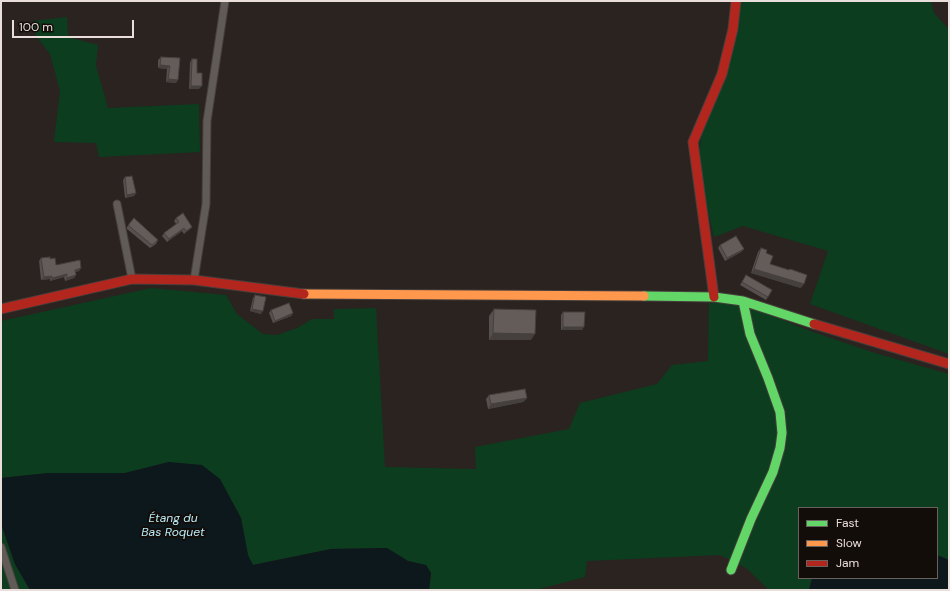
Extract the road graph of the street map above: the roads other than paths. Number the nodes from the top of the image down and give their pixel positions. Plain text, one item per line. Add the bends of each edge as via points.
1 (225, 1) edge
2 (736, 1) edge
3 (117, 204) dead end
4 (132, 279) junction
5 (194, 280) junction
6 (714, 297) junction
7 (743, 301) junction
8 (1, 309) edge
9 (949, 364) edge
10 (1, 548) edge
11 (731, 570) dead end
12 (15, 590) edge

1 - 5 street via 207,122 206,204
2 - 6 street via 733,29 722,74 693,142
3 - 4 street
4 - 5 street
4 - 8 street
5 - 6 street via 302,294
6 - 7 street
7 - 9 street
7 - 11 street via 750,334 780,412 782,433 773,472
10 - 12 street

